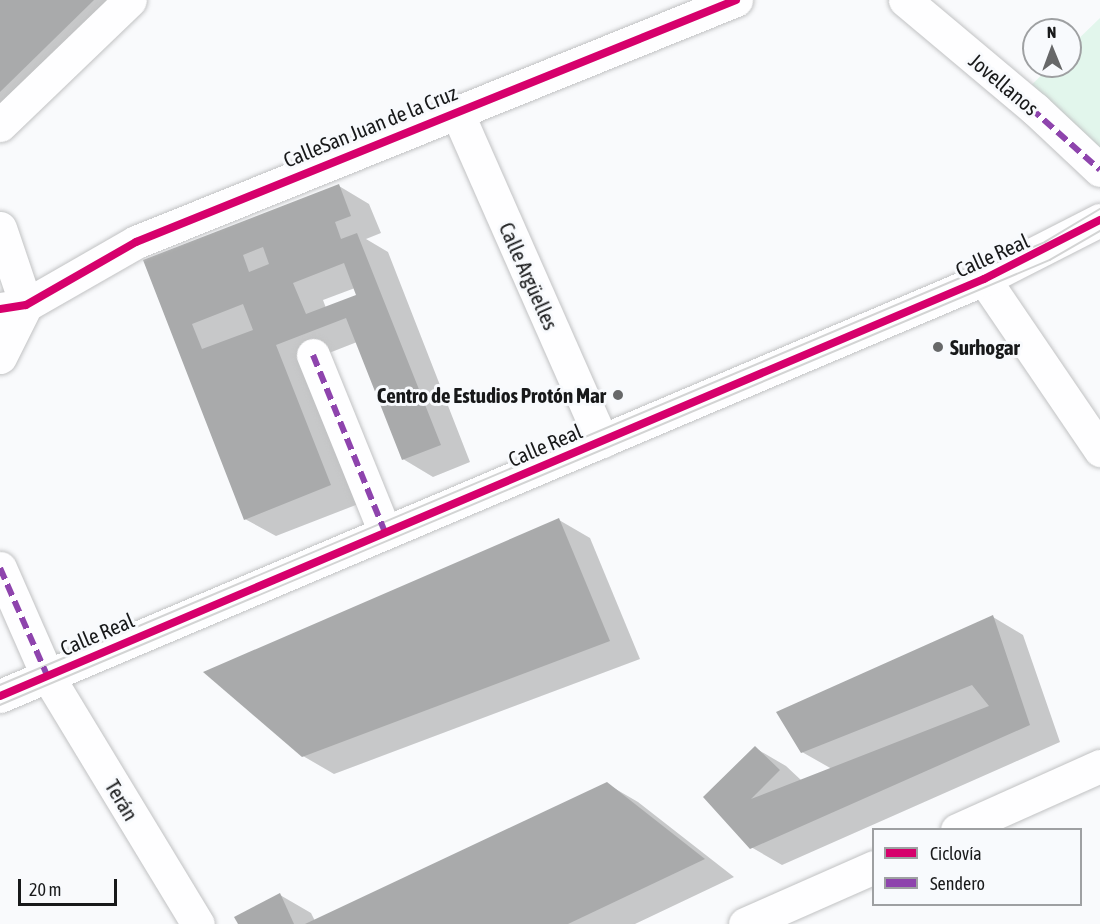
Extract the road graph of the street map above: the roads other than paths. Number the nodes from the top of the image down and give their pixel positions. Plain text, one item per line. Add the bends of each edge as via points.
1 (130, 0) edge
2 (736, 0) edge
3 (905, 0) edge
4 (456, 110) junction
5 (0, 126) edge
6 (1100, 170) edge
7 (1100, 220) edge
8 (0, 228) edge
9 (984, 279) junction
10 (13, 307) edge
11 (313, 355) dead end
12 (0, 357) edge
13 (602, 441) junction
14 (1100, 450) edge
15 (385, 532) junction
16 (0, 568) edge
17 (47, 675) junction
18 (0, 696) edge
19 (1100, 766) edge
20 (961, 828) edge
21 (872, 867) edge
22 (198, 924) edge
23 (745, 924) edge

1 - 5 street
2 - 4 street, CalleSan Juan de la Cruz
3 - 6 street, Jovellanos
4 - 10 street, CalleSan Juan de la Cruz via 136,242
4 - 13 street, Calle Argüelles
7 - 9 street, Calle Real
8 - 10 street
9 - 13 street, Calle Real
9 - 14 street
10 - 12 street
11 - 15 street
13 - 15 street, Calle Real
15 - 17 street, Calle Real
16 - 17 street, Terán
17 - 18 street, Calle Real
17 - 22 street, Terán
19 - 20 street
21 - 23 street

